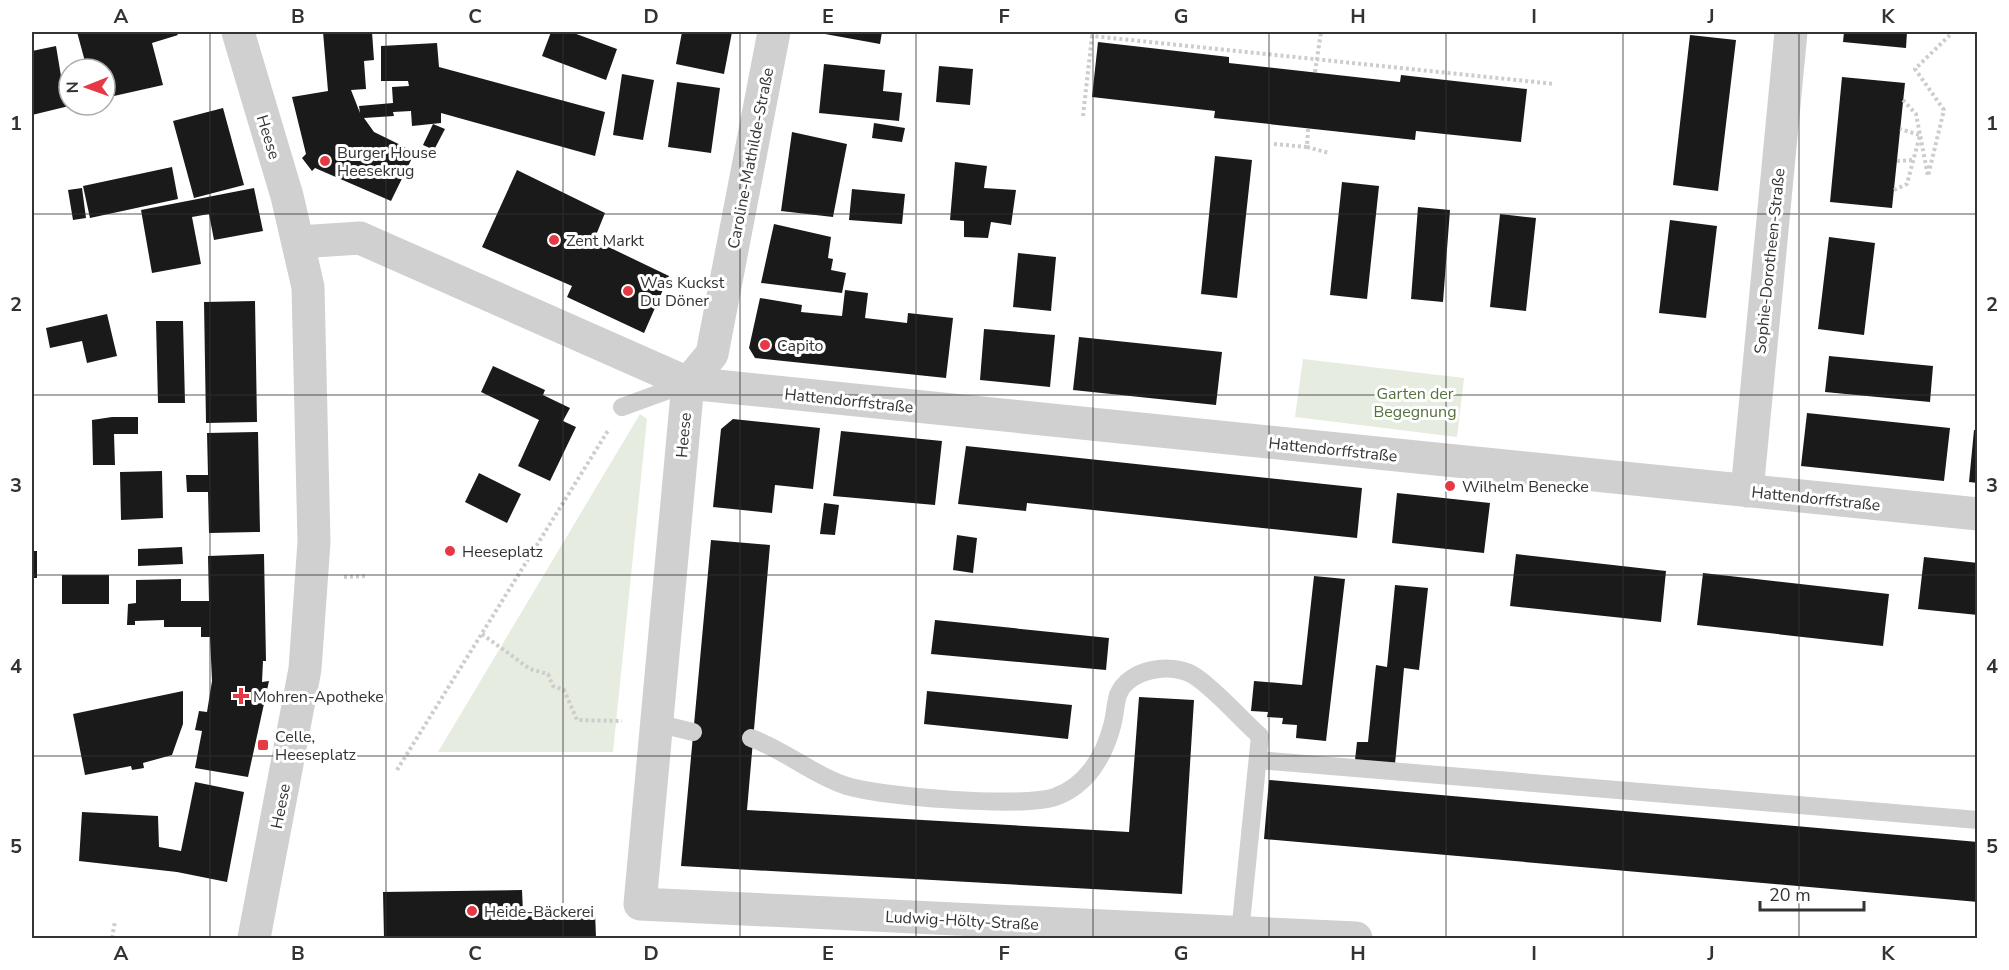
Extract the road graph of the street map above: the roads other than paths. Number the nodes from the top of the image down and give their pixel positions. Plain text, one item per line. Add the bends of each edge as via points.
1 (238, 32) edge
2 (774, 32) edge
3 (1791, 32) edge
4 (299, 243) junction
5 (688, 383) junction
6 (622, 407) road end
7 (1747, 491) junction
8 (1977, 514) edge
9 (656, 723) junction
10 (693, 732) dead end
11 (751, 738) dead end
12 (1258, 760) junction
13 (1977, 820) edge
14 (640, 904) joint
15 (1240, 933) junction
16 (254, 939) edge
17 (1356, 939) edge

1 - 4 street, Heese
2 - 5 street, Caroline-Mathilde-Straße via 712,354
3 - 7 street, Sophie-Dorotheen-Straße
4 - 5 street via 360,238
4 - 16 street, Heese via 308,287 314,542 305,669
5 - 6 lane
5 - 7 street, Hattendorffstraße
5 - 9 street, Heese
7 - 8 street, Hattendorffstraße
9 - 10 lane
9 - 14 street, Heese
11 - 12 lane via 770,744 819,776 872,792 1019,803 1054,798 1080,785 1103,754 1119,693 1140,673 1170,667 1193,675 1260,736
12 - 13 lane
12 - 15 lane
14 - 15 street, Ludwig-Hölty-Straße
15 - 17 street, Ludwig-Hölty-Straße

